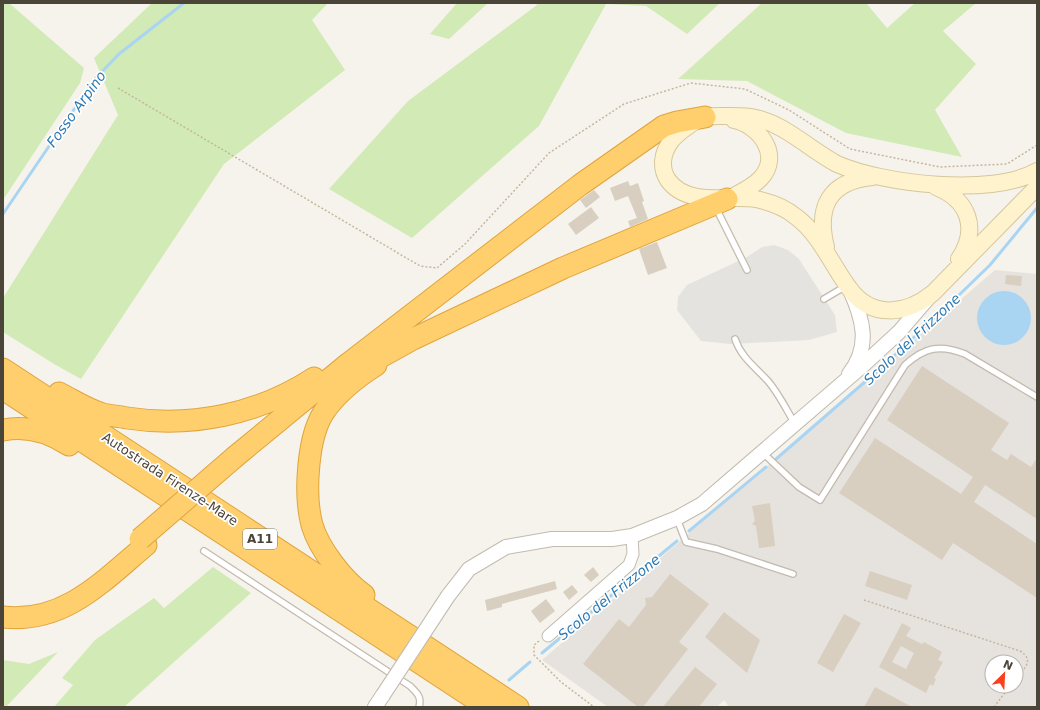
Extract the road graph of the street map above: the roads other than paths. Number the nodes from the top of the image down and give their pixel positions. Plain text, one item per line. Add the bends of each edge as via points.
1 (708, 117) junction
2 (1037, 171) edge
3 (878, 176) junction
4 (926, 183) junction
5 (1037, 187) edge
6 (721, 202) junction
7 (828, 253) junction
8 (747, 270) dead end
9 (948, 275) junction
10 (848, 287) junction
11 (933, 293) junction
12 (824, 299) dead end
13 (417, 312) junction
14 (413, 339) junction
15 (735, 339) dead end
16 (3, 360) edge
17 (3, 370) edge
18 (843, 382) junction
19 (3, 389) edge
20 (1037, 397) edge
21 (795, 424) junction
22 (3, 430) edge
23 (762, 453) junction
24 (239, 460) junction
25 (677, 518) junction
26 (632, 536) junction
27 (143, 542) junction
28 (204, 551) dead end
29 (793, 574) dead end
30 (310, 592) junction
31 (3, 608) edge
32 (3, 617) edge
33 (548, 636) road end
34 (375, 707) edge
35 (419, 707) edge
36 (487, 707) edge
37 (518, 707) edge
38 (528, 707) edge

1 - 3 main road via 737,115 758,118 783,129 837,164
1 - 6 main road via 674,137 664,153 663,168 668,180 679,190
1 - 6 main road via 737,121 751,127 762,136 768,149 767,168 762,177 750,187
1 - 13 highway via 677,122 654,131
2 - 4 main road via 1014,180 985,185
3 - 4 main road
3 - 7 main road via 862,178 847,184 824,208 822,232
4 - 9 main road via 946,191 957,199 965,210 970,224 968,241
5 - 9 main road
6 - 7 main road via 755,199 781,207 803,223
6 - 8 lane
6 - 14 highway via 563,268
7 - 10 main road
9 - 11 main road
10 - 11 main road via 867,304 892,311 913,306
10 - 12 lane
10 - 18 street via 860,312 863,333 856,364
11 - 18 street via 899,332
13 - 16 highway via 301,386 267,403 234,414 184,421 147,421 103,414 49,389
13 - 24 highway via 342,368
14 - 24 highway via 357,370
14 - 38 highway via 353,380 325,410 315,432 309,456 309,504 312,525 336,567 357,590
15 - 21 lane via 747,361 767,380
17 - 37 highway, Autostrada Firenze-Mare / A11
18 - 21 street
19 - 30 highway, Autostrada Firenze-Mare / A11 via 223,532
20 - 23 lane via 965,354 939,348 915,356 905,366 820,500 800,487
21 - 23 street
22 - 30 highway via 30,428 55,436 193,525
23 - 25 street via 702,504
24 - 27 highway, bridge
25 - 26 street
25 - 29 lane via 686,542 717,549
26 - 33 street via 633,554 629,565
26 - 34 street, bridge via 612,539 552,539 506,547 469,569 448,596
27 - 31 highway via 78,591 60,600 26,610
27 - 32 highway via 83,598 64,608 27,618
28 - 35 lane via 410,686 419,694
30 - 36 highway, Autostrada Firenze-Mare / A11

